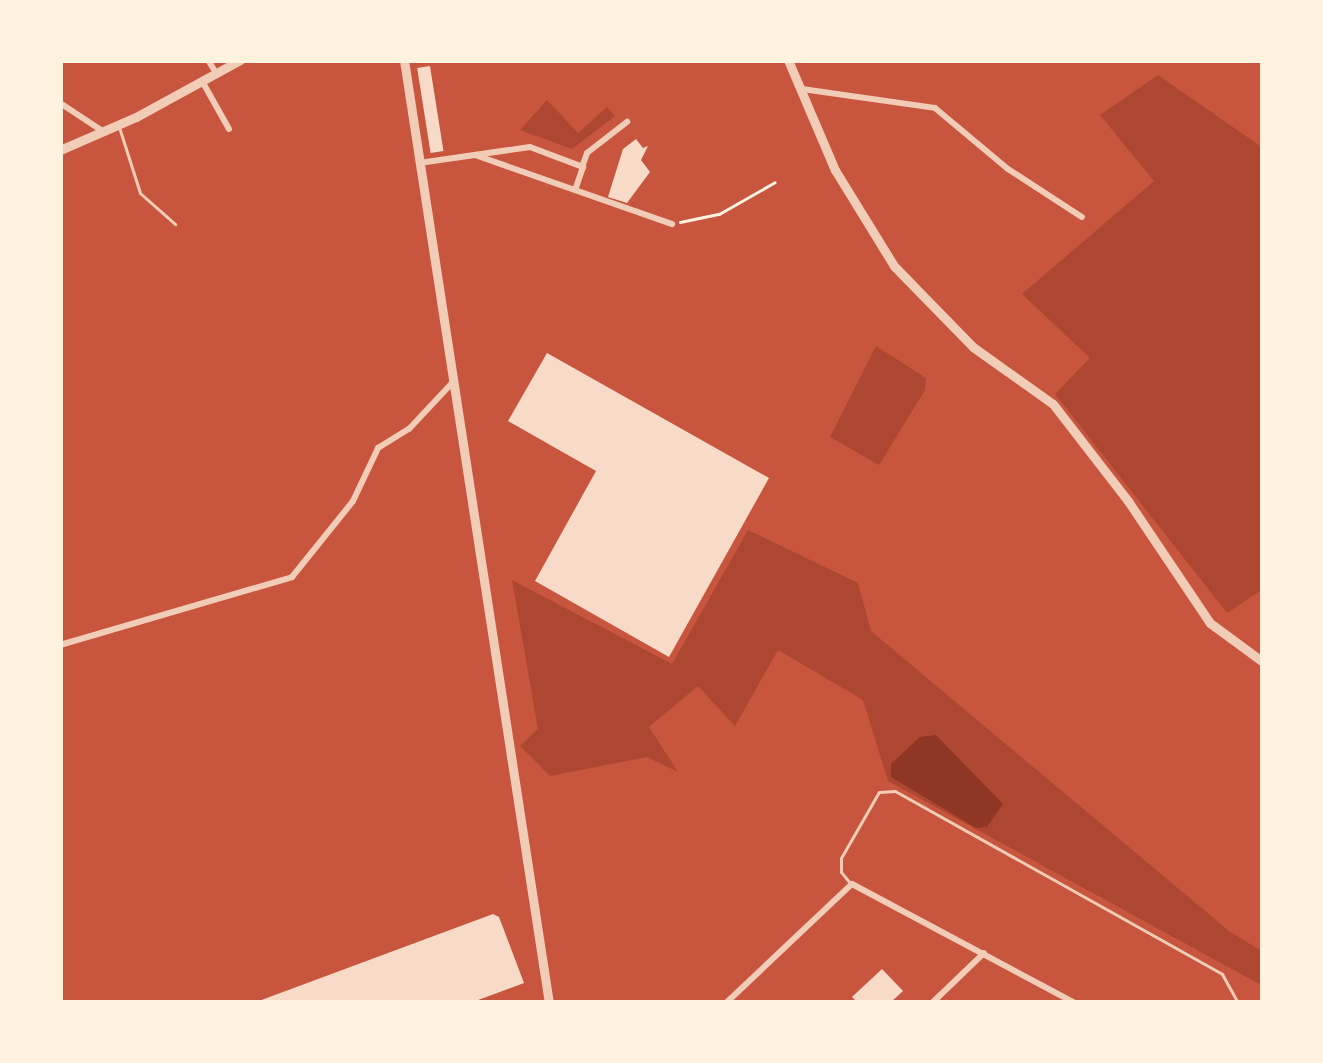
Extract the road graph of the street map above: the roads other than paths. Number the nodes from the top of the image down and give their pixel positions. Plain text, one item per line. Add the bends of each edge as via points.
1 (208, 60) edge
2 (240, 60) edge
3 (404, 60) edge
4 (788, 60) edge
5 (216, 73) junction
6 (202, 82) junction
7 (802, 89) junction
8 (60, 103) edge
9 (627, 122) dead end
10 (118, 125) junction
11 (230, 129) dead end
12 (104, 132) junction
13 (60, 150) edge
14 (475, 155) junction
15 (419, 163) junction
16 (582, 167) junction
17 (575, 190) junction
18 (1082, 217) dead end
19 (176, 224) dead end
20 (672, 224) road end
21 (453, 382) junction
22 (60, 646) edge
23 (1263, 662) edge
24 (852, 884) junction
25 (984, 953) junction
26 (549, 1003) edge
27 (726, 1003) edge
28 (932, 1003) edge
29 (1075, 1003) edge
30 (1238, 1003) edge

1 - 5 street
2 - 5 street
3 - 15 street
4 - 7 street
5 - 6 street
6 - 10 street
6 - 11 street
7 - 18 street via 935,108
7 - 23 street via 835,170 894,266 973,347 1053,404 1210,623
8 - 12 street
9 - 16 street via 587,153
10 - 12 street
10 - 19 lane via 140,193
12 - 13 street
14 - 15 street
14 - 16 street via 530,147
14 - 17 street
15 - 21 street
16 - 17 street
17 - 20 street
21 - 22 street via 416,423 378,448 353,501 292,577
21 - 26 street
24 - 25 street
24 - 27 street
24 - 30 lane via 841,858 879,793 895,791 1222,974
25 - 28 street
25 - 29 street

